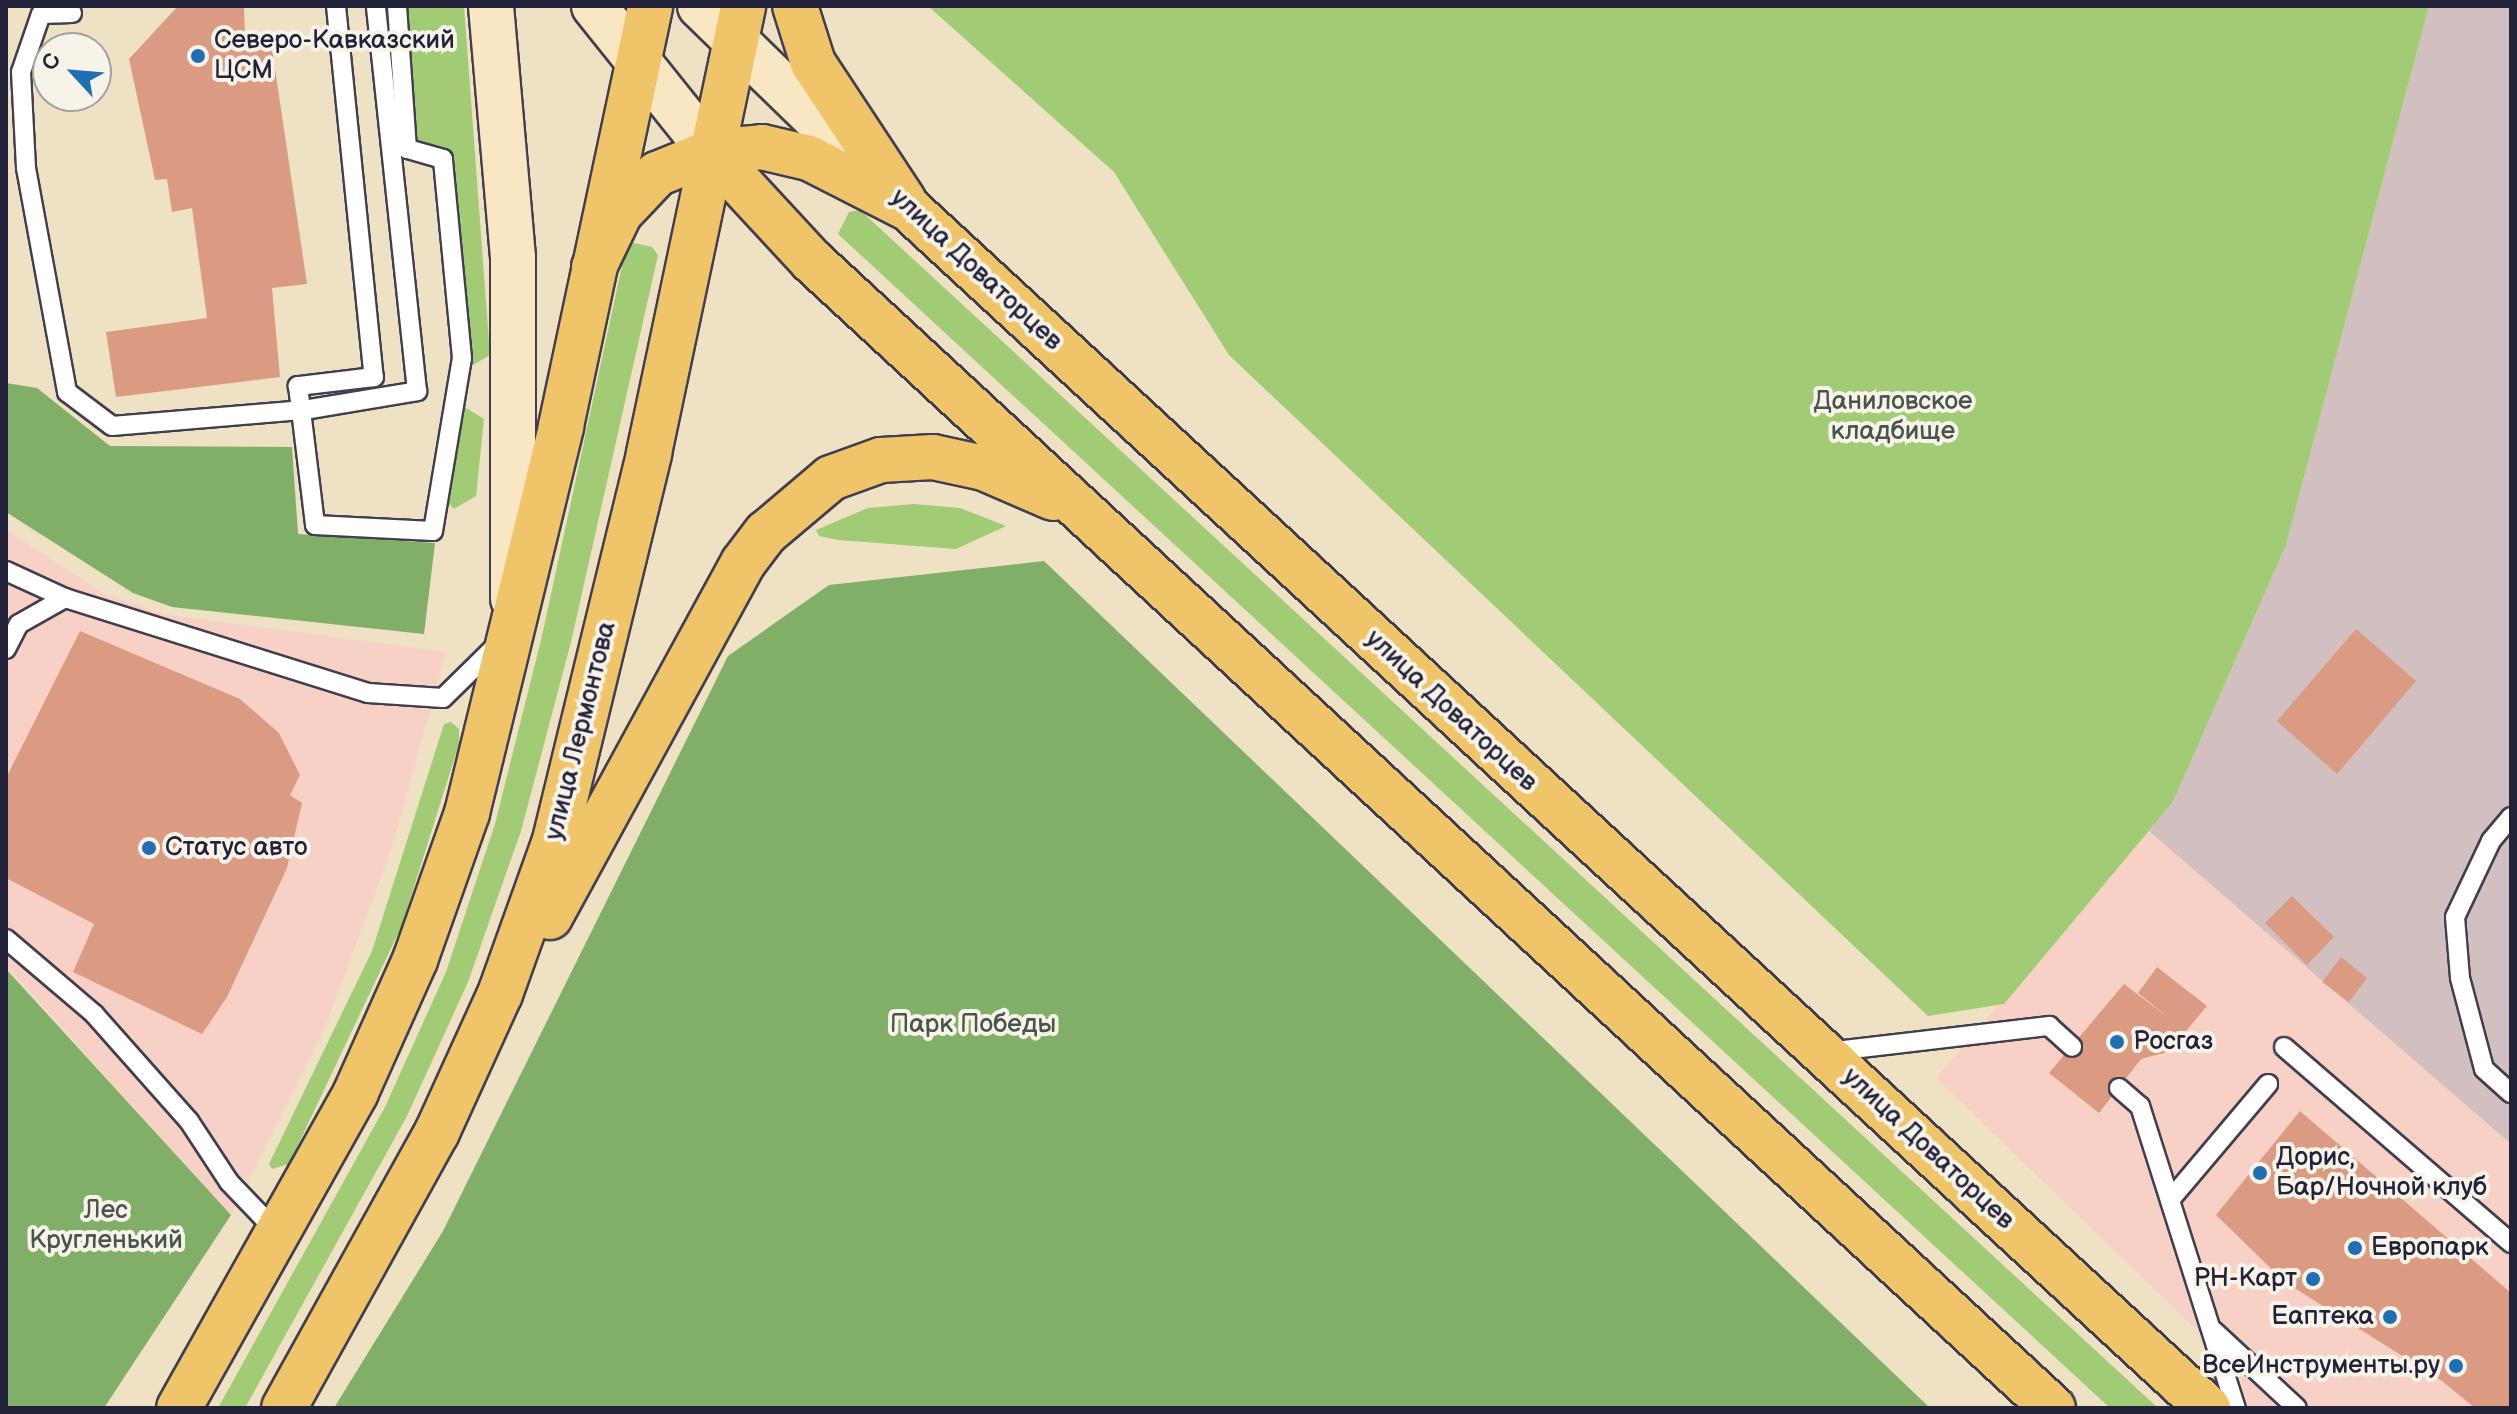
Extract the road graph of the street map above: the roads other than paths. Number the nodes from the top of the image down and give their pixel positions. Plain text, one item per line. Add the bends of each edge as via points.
1 (336, 6) edge
2 (376, 6) edge
3 (397, 6) edge
4 (491, 6) edge
5 (594, 6) edge
6 (650, 6) edge
7 (700, 6) edge
8 (795, 6) edge
9 (72, 13) dead end
10 (739, 23) edge
11 (637, 65) junction
12 (711, 152) junction
13 (909, 209) junction
14 (594, 267) junction
15 (304, 410) junction
16 (1111, 537) junction
17 (6, 571) edge
18 (65, 598) junction
19 (514, 628) junction
20 (6, 649) edge
21 (2511, 817) edge
22 (6, 939) edge
23 (2072, 1047) dead end
24 (2284, 1047) dead end
25 (1823, 1052) junction
26 (2268, 1084) dead end
27 (2119, 1088) dead end
28 (2511, 1093) edge
29 (437, 1132) junction
30 (2170, 1200) junction
31 (279, 1234) junction
32 (2511, 1243) edge
33 (2211, 1329) junction
34 (179, 1408) edge
35 (284, 1408) edge
36 (2053, 1408) edge
37 (2208, 1408) edge
38 (2236, 1408) edge
39 (2297, 1408) edge

1 - 15 lane via 374,377 298,386
2 - 15 lane via 420,384 417,391
3 - 15 lane via 407,149 443,159 462,358 433,531 315,525
4 - 19 main road via 513,258
5 - 11 main road
6 - 11 main road
7 - 10 main road, улица Доваторцев
8 - 13 main road via 813,63
9 - 15 lane via 41,14 21,72 26,168 67,392 112,426
10 - 12 main road, улица Лермонтова
10 - 13 main road, улица Доваторцев
11 - 12 main road
11 - 14 main road
12 - 13 main road via 762,147 809,158
12 - 14 main road via 657,174 620,213
12 - 16 main road via 812,261
12 - 29 main road, улица Лермонтова via 649,453 555,840 500,994
13 - 25 main road, улица Доваторцев
14 - 19 main road
16 - 29 main road via 1047,494 984,468 933,457 881,460 831,478 766,533 696,642
16 - 36 main road
17 - 18 lane
18 - 19 lane via 368,693 431,698 443,698
18 - 20 lane via 19,624
19 - 31 main road via 467,813 415,960 356,1092
21 - 28 lane via 2491,841 2455,917 2460,978 2484,1069
22 - 31 lane via 94,1014 189,1121 229,1182
23 - 25 lane via 2049,1026
24 - 32 lane
25 - 37 main road, улица Доваторцев
26 - 30 lane
27 - 30 lane via 2140,1106
29 - 35 main road, улица Лермонтова
30 - 33 lane
31 - 34 main road
33 - 38 lane
33 - 39 lane

